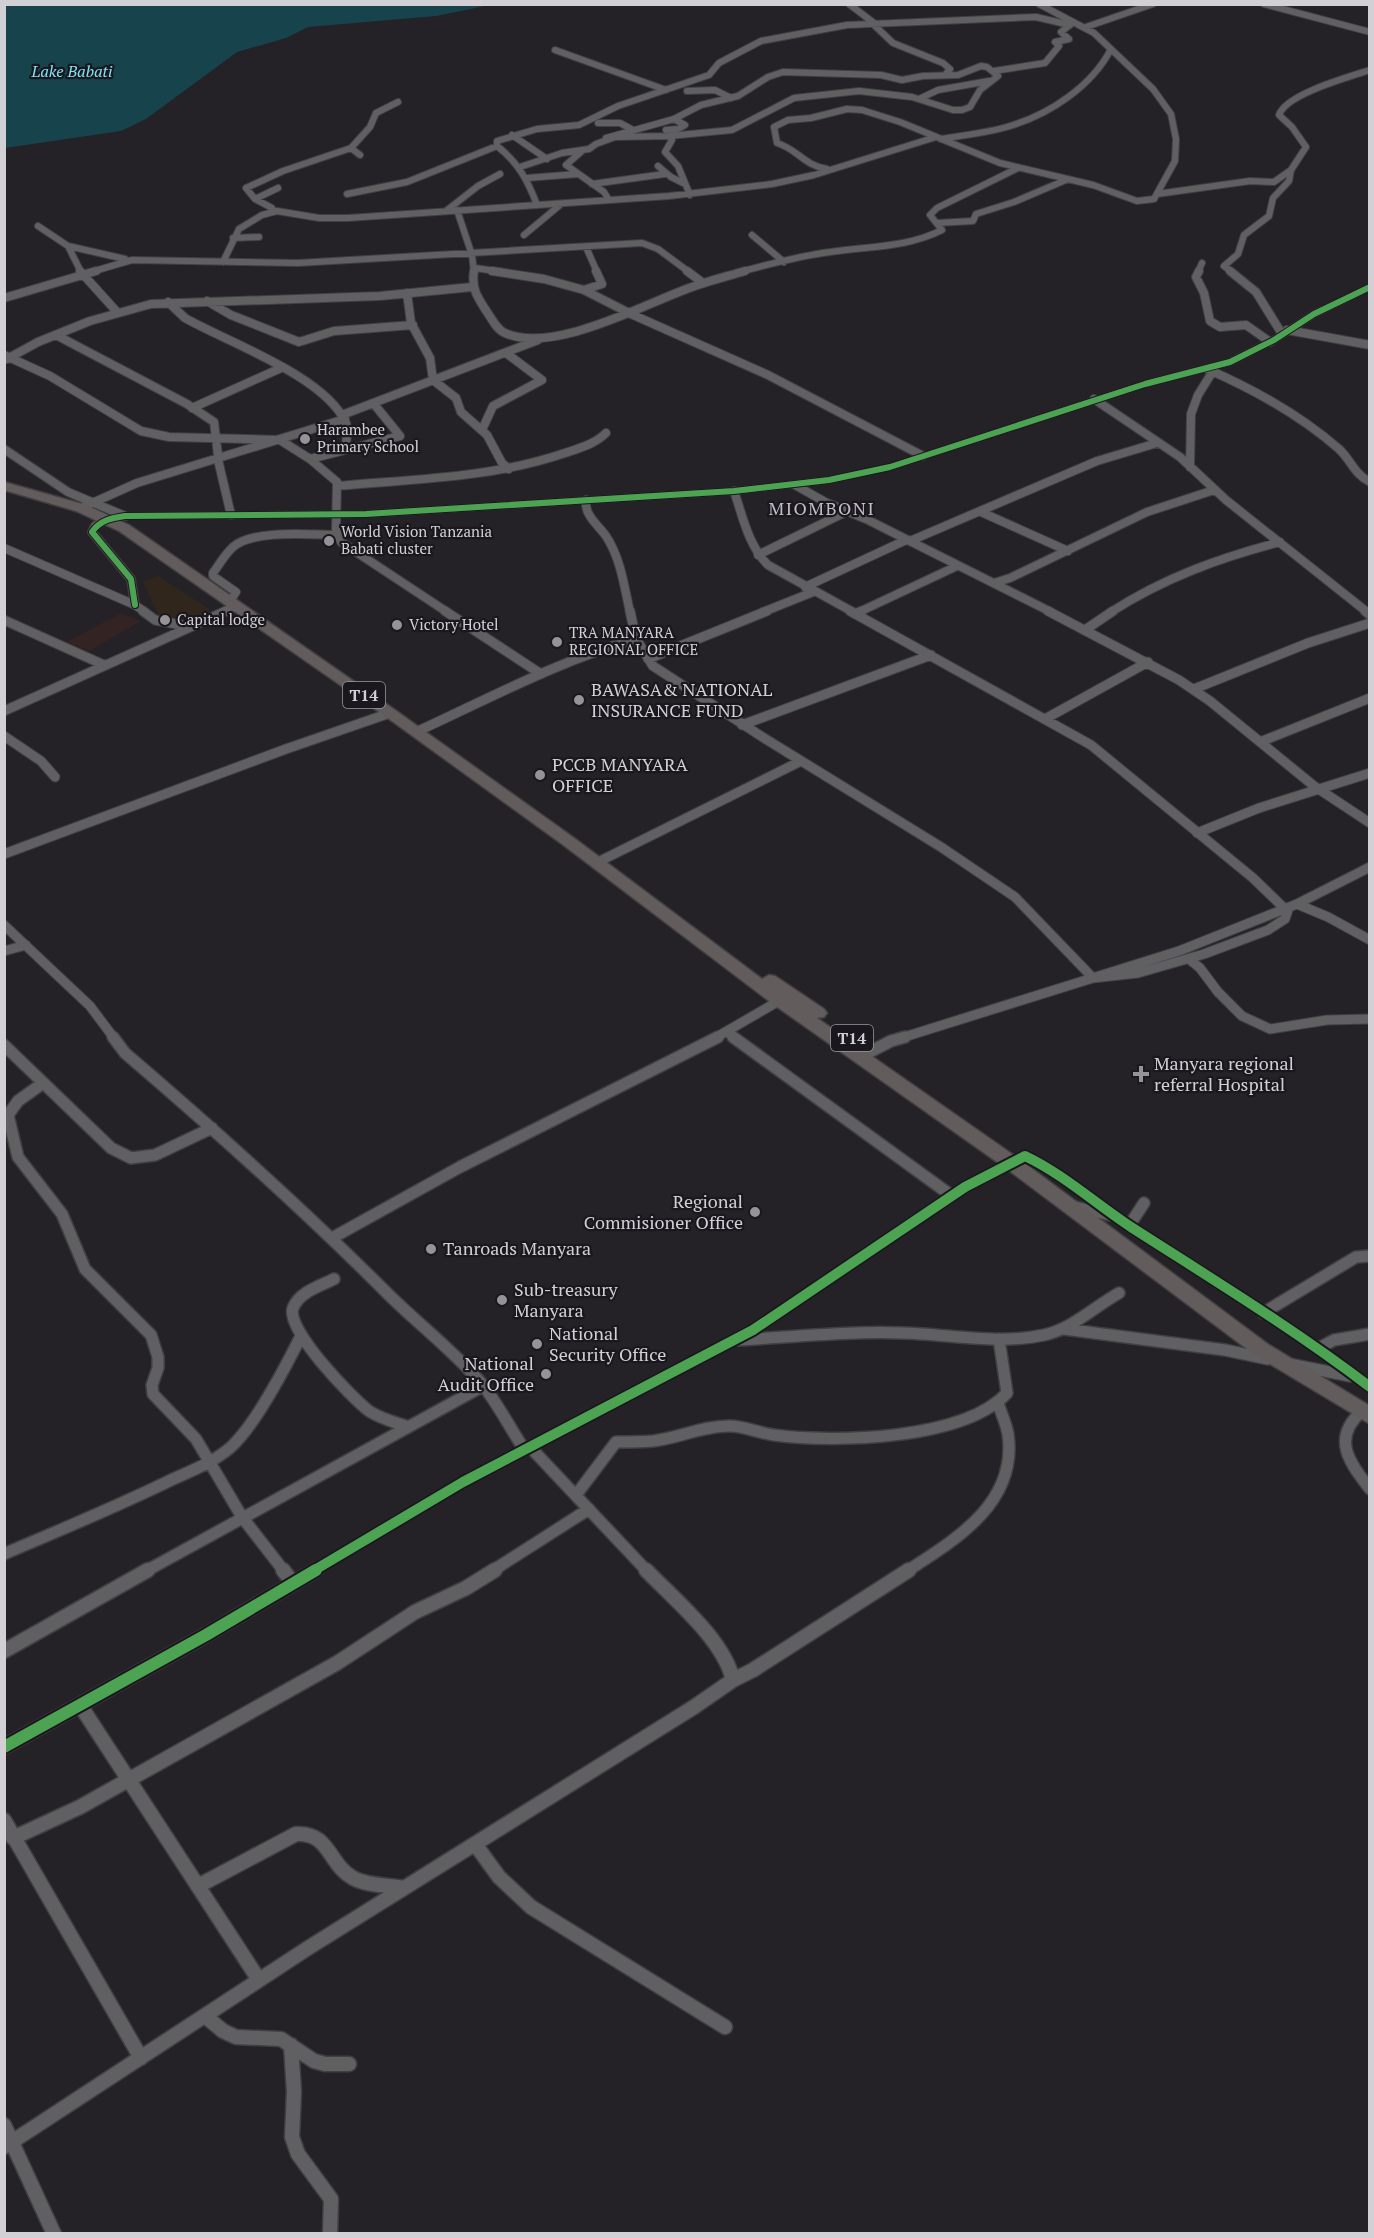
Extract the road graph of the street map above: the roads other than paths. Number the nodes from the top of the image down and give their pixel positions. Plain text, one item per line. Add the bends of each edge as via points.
1 (849, 4) edge
2 (1039, 4) edge
3 (1153, 4) edge
4 (1264, 4) edge
5 (873, 23) junction
6 (1070, 25) junction
7 (1086, 27) junction
8 (1370, 32) edge
9 (1094, 33) junction
10 (1110, 49) junction
11 (555, 50) dead end
12 (1370, 70) edge
13 (994, 71) junction
14 (945, 75) junction
15 (995, 80) junction
16 (674, 88) junction
17 (666, 90) junction
18 (687, 91) junction
19 (926, 94) junction
20 (881, 95) junction
21 (731, 98) junction
22 (919, 99) junction
23 (398, 102) dead end
24 (708, 103) junction
25 (674, 119) junction
26 (598, 123) dead end
27 (642, 128) junction
28 (680, 128) junction
29 (738, 128) junction
30 (633, 130) junction
31 (512, 135) junction
32 (669, 136) junction
33 (606, 138) junction
34 (939, 138) junction
35 (497, 146) junction
36 (351, 147) junction
37 (582, 150) junction
38 (360, 155) dead end
39 (547, 159) junction
40 (658, 166) dead end
41 (519, 167) junction
42 (1018, 168) junction
43 (830, 170) junction
44 (1291, 170) junction
45 (500, 174) dead end
46 (578, 174) junction
47 (665, 174) junction
48 (527, 178) junction
49 (1068, 179) junction
50 (592, 184) junction
51 (685, 184) junction
52 (278, 188) dead end
53 (347, 194) dead end
54 (1157, 194) junction
55 (690, 195) junction
56 (255, 199) junction
57 (609, 200) junction
58 (563, 204) junction
59 (537, 205) junction
60 (457, 210) junction
61 (446, 211) junction
62 (273, 212) junction
63 (937, 223) junction
64 (38, 226) dead end
65 (524, 235) dead end
66 (752, 235) dead end
67 (259, 237) dead end
68 (233, 238) junction
69 (68, 246) junction
70 (586, 248) junction
71 (471, 254) junction
72 (132, 260) junction
73 (222, 262) junction
74 (784, 262) junction
75 (1203, 263) dead end
76 (475, 267) junction
77 (82, 275) junction
78 (703, 283) junction
79 (1370, 286) edge
80 (472, 287) junction
81 (584, 290) junction
82 (407, 293) junction
83 (4, 298) edge
84 (207, 301) junction
85 (168, 302) junction
86 (117, 312) junction
87 (631, 314) junction
88 (413, 326) junction
89 (1285, 332) junction
90 (56, 335) junction
91 (543, 338) junction
92 (1270, 342) junction
93 (1370, 345) edge
94 (507, 353) junction
95 (6, 358) edge
96 (281, 368) junction
97 (1210, 370) junction
98 (433, 380) junction
99 (1094, 399) junction
100 (375, 404) junction
101 (192, 408) junction
102 (344, 417) junction
103 (482, 430) junction
104 (606, 433) dead end
105 (214, 436) junction
106 (276, 440) junction
107 (1157, 443) junction
108 (4, 449) edge
109 (345, 450) junction
110 (923, 456) junction
111 (218, 458) junction
112 (310, 459) junction
113 (1191, 467) junction
114 (510, 469) junction
115 (1370, 482) edge
116 (795, 485) junction
117 (4, 486) edge
118 (338, 486) junction
119 (1214, 490) junction
120 (734, 491) junction
121 (586, 500) junction
122 (87, 505) junction
123 (849, 511) junction
124 (981, 512) junction
125 (231, 515) junction
126 (125, 516) junction
127 (336, 516) junction
128 (107, 519) junction
129 (338, 535) junction
130 (908, 540) junction
131 (1280, 542) junction
132 (4, 548) edge
133 (1068, 551) junction
134 (758, 555) junction
135 (957, 566) junction
136 (994, 583) junction
137 (809, 589) junction
138 (135, 604) junction
139 (234, 604) junction
140 (855, 614) junction
141 (1370, 615) edge
142 (4, 620) edge
143 (1370, 623) edge
144 (190, 626) junction
145 (1085, 630) junction
146 (636, 639) junction
147 (931, 655) junction
148 (648, 659) junction
149 (1148, 662) junction
150 (105, 665) junction
151 (541, 674) junction
152 (1194, 689) junction
153 (1370, 698) edge
154 (4, 711) edge
155 (390, 713) junction
156 (1045, 719) junction
157 (742, 724) junction
158 (416, 732) junction
159 (4, 736) edge
160 (1260, 742) junction
161 (801, 761) junction
162 (1370, 773) edge
163 (55, 777) dead end
164 (1319, 789) junction
165 (1370, 823) edge
166 (1197, 833) junction
167 (4, 855) edge
168 (596, 862) junction
169 (1370, 867) edge
170 (1290, 906) junction
171 (4, 925) edge
172 (1370, 940) edge
173 (26, 945) junction
174 (4, 951) edge
175 (1189, 958) junction
176 (1093, 978) junction
177 (786, 997) junction
178 (1370, 1019) edge
179 (727, 1032) junction
180 (4, 1045) edge
181 (866, 1054) junction
182 (43, 1083) junction
183 (212, 1128) junction
184 (1013, 1164) junction
185 (952, 1196) junction
186 (1144, 1203) dead end
187 (1069, 1206) junction
188 (1115, 1216) junction
189 (1130, 1226) junction
190 (332, 1238) junction
191 (1370, 1256) edge
192 (334, 1279) dead end
193 (1119, 1293) dead end
194 (1263, 1313) junction
195 (1064, 1329) junction
196 (1370, 1334) edge
197 (301, 1336) junction
198 (999, 1339) junction
199 (732, 1340) junction
200 (1318, 1348) junction
201 (1280, 1362) junction
202 (1354, 1377) junction
203 (483, 1386) junction
204 (1370, 1387) edge
205 (998, 1403) junction
206 (1365, 1414) edge
207 (408, 1427) junction
208 (527, 1448) junction
209 (211, 1461) junction
210 (1370, 1489) edge
211 (576, 1496) junction
212 (589, 1509) junction
213 (242, 1517) junction
214 (4, 1554) edge
215 (293, 1583) junction
216 (6, 1645) edge
217 (733, 1680) junction
218 (80, 1706) junction
219 (4, 1748) edge
220 (128, 1779) junction
221 (4, 1820) edge
222 (14, 1838) junction
223 (475, 1844) junction
224 (198, 1886) junction
225 (404, 1888) junction
226 (259, 1980) junction
227 (205, 2016) junction
228 (725, 2027) dead end
229 (291, 2045) junction
230 (141, 2058) junction
231 (349, 2064) dead end
232 (4, 2125) edge
233 (9, 2144) edge
234 (54, 2234) edge
235 (330, 2234) edge

1 - 5 street
2 - 7 street
3 - 7 street
4 - 8 street
5 - 6 street via 1036,17
5 - 14 street via 890,42 948,66 950,71
5 - 16 street via 761,41 719,63 709,75
6 - 9 street
6 - 13 street via 1061,32 1069,39 1055,42 1059,46 1047,62
7 - 9 street
9 - 10 street
10 - 34 street via 1101,69 1064,100 1041,113 1010,126
10 - 54 street via 1153,90 1174,120 1175,161
11 - 17 street
12 - 44 street via 1313,89 1281,109 1279,115 1306,147
13 - 14 street via 977,66 964,73
13 - 15 street via 998,76
14 - 21 street via 902,80 875,75 783,72
15 - 19 street
15 - 22 street via 980,90 967,109 953,110
16 - 17 street
16 - 18 street
17 - 31 street via 614,107 579,125
18 - 21 street via 715,90
18 - 24 street
19 - 20 street
19 - 22 street
20 - 22 street
20 - 29 street via 859,91 794,98
21 - 24 street
23 - 36 street via 376,113
24 - 25 street
25 - 27 street
25 - 28 street via 685,124
26 - 30 street via 620,123
27 - 28 street
27 - 30 street
28 - 29 street
29 - 32 street
30 - 33 street
31 - 35 street via 497,141
31 - 39 street
32 - 33 street
32 - 51 street via 672,140 665,152 678,166
33 - 37 street
34 - 42 street
34 - 43 street
34 - 43 street via 855,109 788,120 774,128 777,143 790,147 810,165
35 - 41 street via 513,157
35 - 53 street via 407,182
36 - 38 street
36 - 56 street via 249,186 246,189
37 - 39 street
37 - 46 street via 566,164
39 - 41 street
40 - 47 street
41 - 48 street
42 - 49 street
42 - 63 street via 937,208 930,215
43 - 55 street via 787,182
44 - 54 street via 1274,182 1250,181
44 - 89 street via 1289,181 1273,198 1269,216 1244,235 1238,254 1224,267 1256,292
45 - 61 street
46 - 48 street
46 - 50 street
47 - 50 street
47 - 51 street
48 - 59 street
49 - 54 street via 1137,201 1150,201
49 - 63 street via 975,215 973,221
50 - 57 street
51 - 55 street
52 - 56 street
55 - 57 street
56 - 62 street
57 - 58 street
58 - 59 street
58 - 65 street
59 - 60 street
60 - 61 street
60 - 71 street
61 - 62 street via 331,218
62 - 68 street via 249,221
63 - 74 street via 940,231 896,246 841,250
64 - 69 street
66 - 74 street
67 - 68 street
68 - 73 street
69 - 72 street
69 - 77 street
70 - 71 street
70 - 78 street via 650,244
70 - 81 street via 602,284
71 - 73 street via 298,263
71 - 76 street
72 - 73 street
72 - 77 street
74 - 78 street
75 - 92 street via 1196,277 1210,321 1220,327 1246,325
76 - 80 street
76 - 81 street
77 - 83 street
77 - 86 street
78 - 87 street
79 - 89 street
80 - 82 street
80 - 91 street via 498,330 517,338
81 - 87 street
82 - 84 street
82 - 88 street
84 - 85 street
84 - 88 street via 231,315 299,342 334,331
85 - 86 street
85 - 96 street via 182,315
86 - 90 street
87 - 91 street
87 - 110 street via 768,375
88 - 98 street via 431,359
89 - 92 street
89 - 93 street
90 - 95 street
90 - 101 street
91 - 94 street
92 - 97 street
94 - 98 street
94 - 103 street via 542,381 493,406
95 - 105 street via 57,380 141,431 169,437
96 - 101 street
96 - 102 street via 315,386
97 - 99 street
97 - 113 street via 1191,414
97 - 115 street via 1306,426 1340,451 1354,474
98 - 100 street
98 - 103 street via 451,393 461,412
99 - 107 street
99 - 110 street
100 - 102 street
100 - 109 street via 400,436
101 - 105 street via 214,422
102 - 106 street
102 - 109 street via 349,435
103 - 114 street
104 - 114 street via 597,442
105 - 106 street
105 - 111 street
106 - 111 street
106 - 112 street
107 - 113 street
107 - 124 street via 1097,461
108 - 122 street
109 - 112 street
110 - 116 street via 866,473
111 - 122 street via 137,483
111 - 125 street
112 - 118 street
113 - 119 street
114 - 118 street
116 - 120 street
116 - 123 street
117 - 122 highway, T14
118 - 127 street
119 - 131 street
119 - 133 street via 1147,512
120 - 121 street
120 - 134 street
121 - 127 street
121 - 146 street via 589,515 618,558
122 - 126 street
122 - 128 highway, T14
123 - 130 street
123 - 134 street
124 - 130 street
124 - 133 street
125 - 126 street
125 - 127 street
126 - 128 street
127 - 129 street
128 - 138 street via 92,532 131,579
128 - 139 highway, T14
129 - 139 street via 286,535 240,542 213,573 236,592
129 - 151 street via 349,548
130 - 135 street
130 - 137 street
131 - 141 street
131 - 145 street via 1215,560 1179,575
132 - 138 street
133 - 136 street
134 - 137 street
135 - 136 street
135 - 140 street
136 - 145 street
137 - 140 street
137 - 148 street
138 - 144 street via 160,622
139 - 144 street
139 - 155 highway, T14
140 - 147 street
142 - 150 street
143 - 152 street via 1308,643
144 - 150 street
145 - 149 street
146 - 148 street
146 - 151 street
147 - 156 street
147 - 157 street
148 - 157 street via 660,672
149 - 152 street
149 - 156 street
150 - 154 street
151 - 158 street
152 - 160 street
153 - 160 street
155 - 158 highway, T14
155 - 167 street
156 - 166 street via 1117,763
157 - 161 street
158 - 168 highway, T14
159 - 163 street via 41,761
160 - 164 street
161 - 168 street
161 - 176 street via 1015,897
162 - 164 street
164 - 165 street
164 - 166 street
166 - 170 street
168 - 177 highway, T14
169 - 170 street
170 - 172 street via 1328,917
170 - 175 street via 1285,919 1277,925
170 - 176 street via 1179,951
171 - 173 street
173 - 174 street
173 - 183 street via 90,1006 125,1053
175 - 176 street via 1150,971
175 - 178 street via 1242,1016 1259,1026 1270,1029 1327,1020
176 - 181 street via 891,1041
177 - 179 street
177 - 181 highway, T14
179 - 185 street
179 - 190 street via 460,1167
180 - 182 street
181 - 184 highway, T14
182 - 183 street via 111,1148 131,1158 155,1155
182 - 209 street via 9,1110 18,1157 62,1214 85,1269 151,1335 158,1357 153,1394 196,1439
183 - 190 street
184 - 185 street via 977,1179
184 - 187 highway, T14
184 - 188 street via 1025,1156 1034,1160
185 - 199 street via 770,1319
186 - 189 street
187 - 188 street
187 - 201 highway, T14
188 - 189 street
189 - 194 street
190 - 203 street
191 - 194 street via 1356,1257
192 - 197 street via 296,1302 292,1318
193 - 195 street
194 - 200 street
195 - 198 street
195 - 201 street via 1225,1350
196 - 200 street via 1334,1340
197 - 207 street via 368,1410
197 - 209 street via 284,1372 240,1438
198 - 199 street via 860,1334
198 - 205 street via 1007,1393
199 - 208 street
200 - 202 street
201 - 202 street
201 - 206 highway, T14
202 - 204 street
203 - 207 street
203 - 208 street
205 - 211 street via 951,1423 892,1437 797,1437 729,1426 701,1428 661,1440 616,1442
205 - 217 street via 1008,1433 1007,1465 981,1518 958,1538
206 - 210 street via 1350,1420 1345,1431 1345,1449
207 - 213 street
208 - 211 street
208 - 215 street
209 - 213 street
209 - 214 street
211 - 212 street
212 - 217 street via 718,1648
212 - 220 street via 466,1588 415,1612 337,1663
213 - 215 street
213 - 216 street
215 - 218 street
217 - 223 street
218 - 219 street
218 - 220 street
220 - 222 street
220 - 224 street
221 - 222 street
222 - 230 street
223 - 225 street
223 - 228 street via 499,1877 531,1907
224 - 225 street via 303,1832 320,1839 354,1878
224 - 226 street
225 - 226 street
226 - 227 street
227 - 229 street via 236,2037 268,2037
227 - 230 street
229 - 231 street via 314,2061
229 - 235 street via 292,2137 298,2154 331,2199
230 - 233 street
232 - 233 street
233 - 234 street

